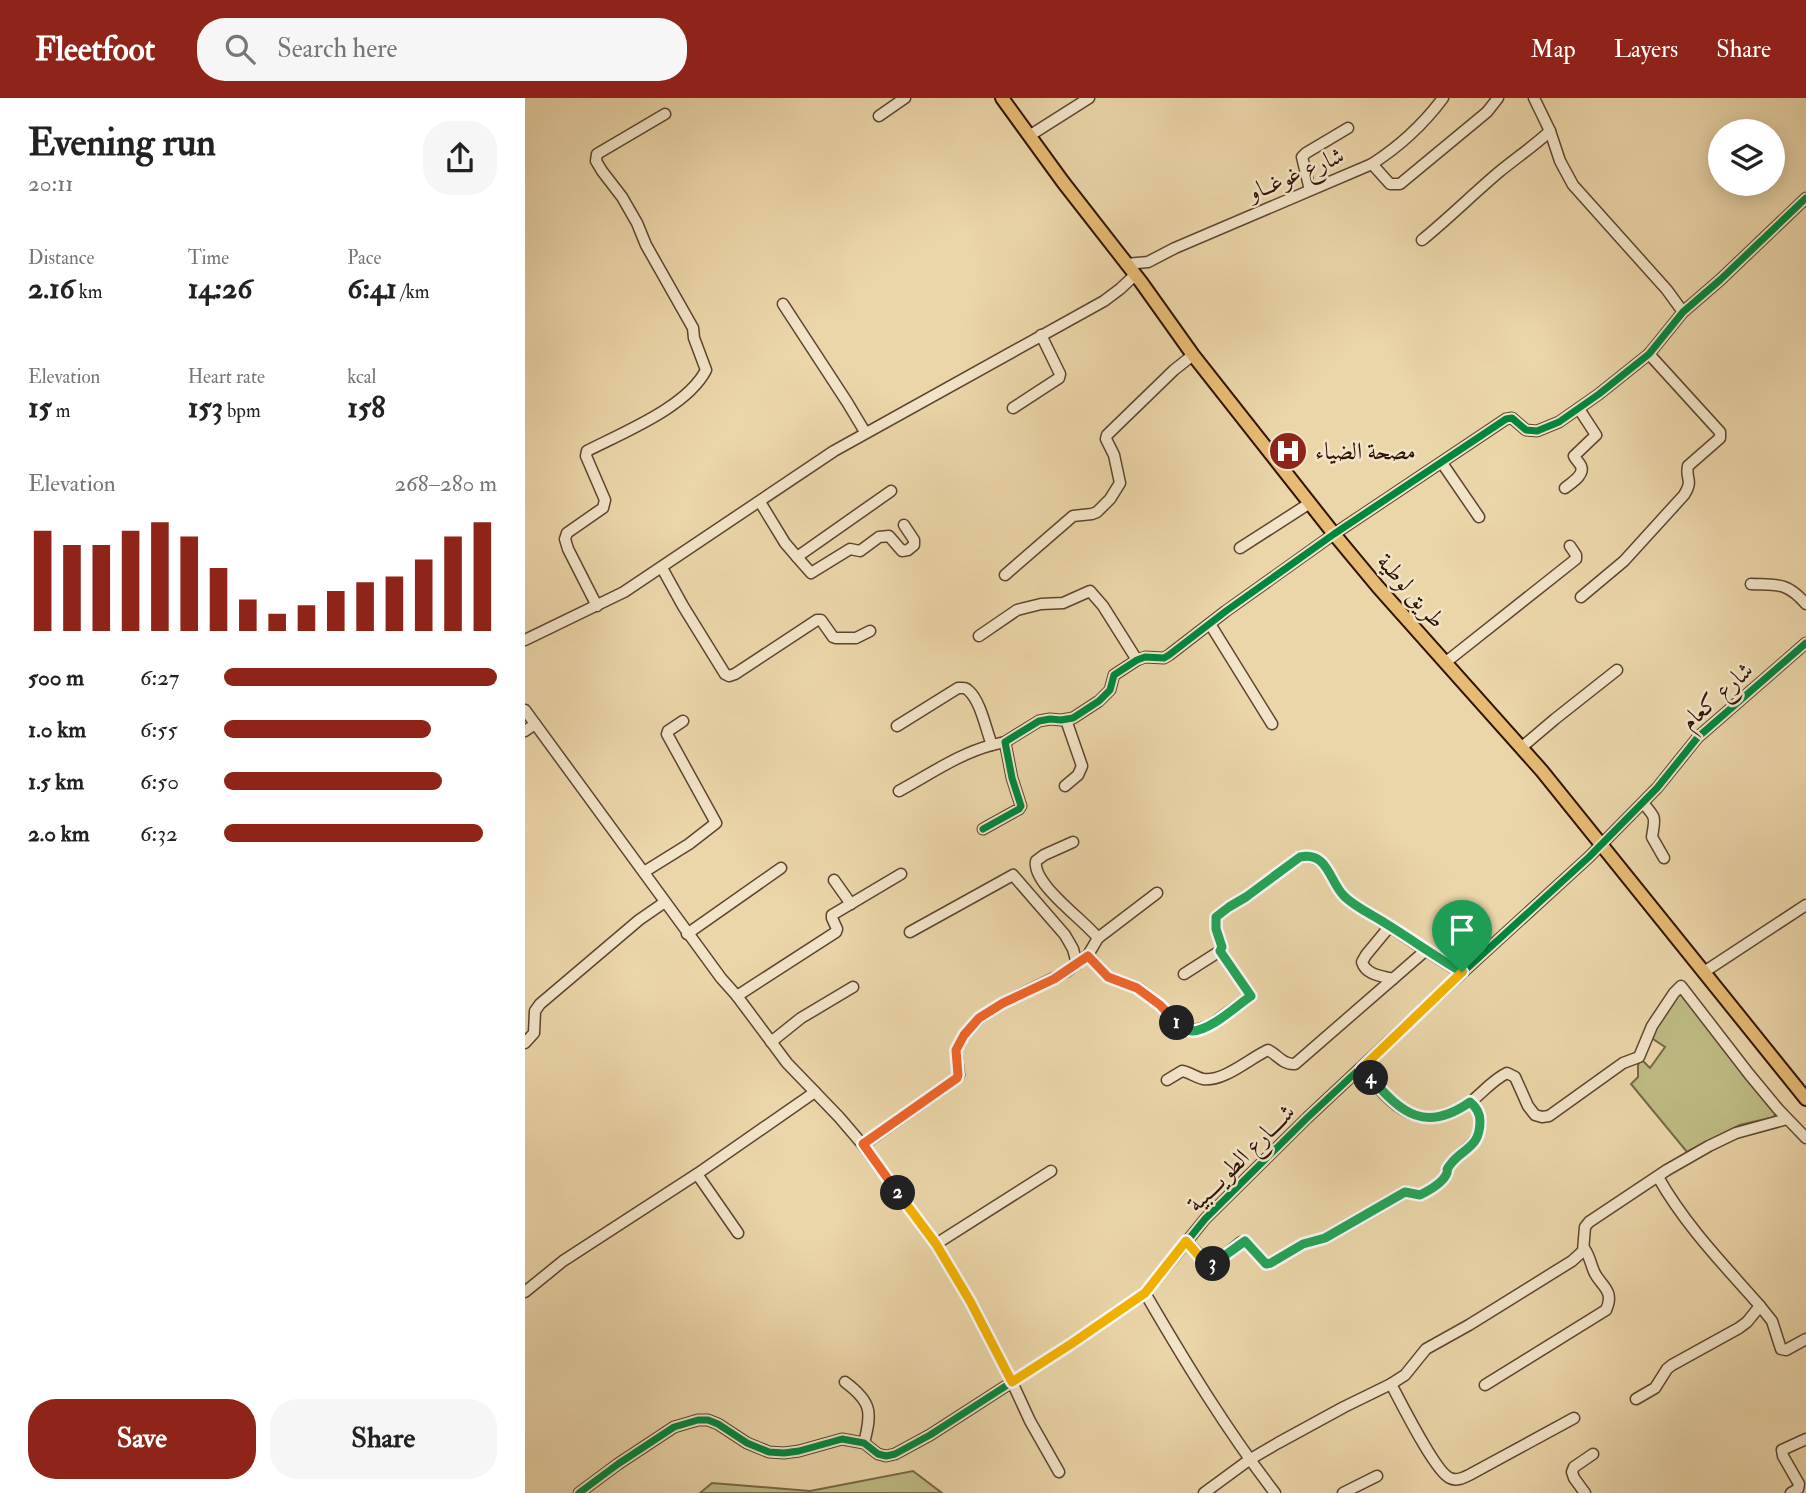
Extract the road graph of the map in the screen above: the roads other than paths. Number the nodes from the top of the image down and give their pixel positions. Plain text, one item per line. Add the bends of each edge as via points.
1 (905, 98) edge
2 (1002, 98) edge
3 (1089, 98) edge
4 (1443, 98) edge
5 (1498, 98) edge
6 (1534, 98) edge
7 (665, 114) dead end
8 (879, 116) dead end
9 (1348, 128) dead end
10 (1550, 131) junction
11 (1029, 136) junction
12 (1372, 164) junction
13 (1310, 190) junction
14 (1806, 198) edge
15 (1422, 240) dead end
16 (1148, 262) junction
17 (1126, 264) junction
18 (1138, 279) junction
19 (783, 304) dead end
20 (1683, 312) junction
21 (1041, 335) junction
22 (1649, 354) junction
23 (1193, 355) junction
24 (1013, 408) dead end
25 (1579, 409) junction
26 (865, 432) junction
27 (1442, 463) junction
28 (1565, 488) dead end
29 (891, 491) dead end
30 (759, 502) junction
31 (1310, 503) junction
32 (1479, 517) dead end
33 (904, 526) dead end
34 (1335, 534) junction
35 (1570, 545) dead end
36 (1240, 548) dead end
37 (797, 557) junction
38 (661, 568) junction
39 (1005, 575) dead end
40 (1751, 584) dead end
41 (1581, 597) dead end
42 (1806, 604) edge
43 (597, 606) junction
44 (1210, 624) junction
45 (870, 631) dead end
46 (979, 636) dead end
47 (525, 640) edge
48 (1806, 643) edge
49 (1137, 660) junction
50 (1445, 662) junction
51 (1617, 670) dead end
52 (525, 710) edge
53 (1066, 720) junction
54 (683, 722) dead end
55 (535, 724) junction
56 (1272, 724) dead end
57 (897, 726) dead end
58 (525, 731) edge
59 (1005, 743) junction
60 (992, 746) junction
61 (1522, 747) junction
62 (1065, 786) dead end
63 (899, 791) dead end
64 (1643, 803) junction
65 (983, 829) dead end
66 (1073, 842) dead end
67 (1602, 844) junction
68 (1664, 858) dead end
69 (781, 868) dead end
70 (644, 873) junction
71 (901, 874) dead end
72 (834, 880) dead end
73 (1157, 893) dead end
74 (665, 902) junction
75 (851, 904) junction
76 (1806, 905) edge
77 (1390, 926) junction
78 (910, 933) dead end
79 (687, 934) junction
80 (1098, 938) junction
81 (1220, 951) junction
82 (1425, 951) junction
83 (1088, 956) junction
84 (1077, 964) junction
85 (1462, 972) junction
86 (1704, 972) junction
87 (1184, 974) dead end
88 (1394, 979) junction
89 (853, 987) dead end
90 (737, 996) junction
91 (771, 1042) junction
92 (525, 1043) edge
93 (1362, 1068) junction
94 (1167, 1080) dead end
95 (815, 1092) junction
96 (1806, 1098) edge
97 (1470, 1102) junction
98 (1787, 1119) junction
99 (1806, 1138) edge
100 (863, 1144) junction
101 (1052, 1171) dead end
102 (697, 1174) junction
103 (1658, 1177) junction
104 (738, 1233) dead end
105 (1186, 1241) junction
106 (936, 1244) junction
107 (1584, 1248) junction
108 (525, 1292) edge
109 (1145, 1293) junction
110 (1760, 1306) junction
111 (1806, 1339) edge
112 (845, 1382) dead end
113 (1012, 1382) junction
114 (1391, 1384) junction
115 (1485, 1385) dead end
116 (1636, 1399) dead end
117 (1574, 1418) dead end
118 (1806, 1439) edge
119 (864, 1443) junction
120 (1594, 1454) dead end
121 (1249, 1460) junction
122 (1059, 1472) dead end
123 (1377, 1476) dead end
124 (579, 1493) edge
125 (1204, 1493) edge
126 (1275, 1493) edge
127 (1343, 1493) edge
128 (1585, 1493) edge
129 (1791, 1493) edge

1 - 8 street
2 - 11 main road, طريق لوطية
3 - 11 street
4 - 12 street, شارع غوغــاو via 1419,129
5 - 12 street via 1400,184 1390,184
6 - 10 street
7 - 43 street via 597,154 596,161 637,223 693,328 706,370 684,398 587,451 605,504 565,539
9 - 13 street via 1302,157
10 - 15 street
10 - 20 street via 1573,184
11 - 17 main road, طريق لوطية
12 - 13 street, شارع غوغــاو
13 - 16 street, شارع غوغــاو
14 - 20 street
16 - 17 street
16 - 18 street
17 - 18 main road, طريق لوطية
18 - 21 street
18 - 23 main road, طريق لوطية
19 - 26 street
20 - 22 street
21 - 24 street via 1059,377
21 - 26 street
22 - 25 street
22 - 41 street via 1720,432 1720,438 1688,466 1689,487 1684,495 1624,561
23 - 31 main road, طريق لوطية
23 - 39 street via 1107,435 1121,483 1110,499 1092,514 1073,516
25 - 27 street via 1537,431 1526,430 1508,418
25 - 28 street via 1596,435 1574,456 1582,471
26 - 30 street
27 - 32 street
27 - 34 street
29 - 37 street
30 - 37 street
30 - 38 street
31 - 34 main road, طريق لوطية
31 - 36 street
33 - 37 street via 914,542 908,550 902,551 889,536 882,536 811,573
34 - 44 street
34 - 50 main road, طريق لوطية
35 - 50 street via 1576,558
38 - 43 street
38 - 45 street via 729,676 817,620 836,638 856,638
40 - 42 street via 1786,587
43 - 47 street
44 - 49 street via 1164,658
44 - 56 street
46 - 49 street via 1017,610 1063,603 1090,591
48 - 64 street, شارع كعام via 1698,737
49 - 53 street via 1114,675 1109,690 1098,701
50 - 61 main road, طريق لوطية
51 - 61 street
52 - 55 street
53 - 59 street via 1039,721
53 - 62 street via 1082,766
54 - 70 street via 667,734 716,823
55 - 58 street
55 - 70 street
57 - 60 street via 965,688 974,698
59 - 60 street
59 - 65 street via 1021,806
60 - 63 street
61 - 67 main road, طريق لوطية
64 - 67 street, شارع كعام
64 - 68 street via 1653,816 1652,837
66 - 80 street via 1044,855 1035,867 1051,892
67 - 85 street, شــــارع الطويــــبية
67 - 86 main road, طريق لوطية
69 - 79 street
70 - 74 street
71 - 75 street
72 - 75 street
73 - 80 street
74 - 79 street
74 - 92 street via 540,1003 534,1032
75 - 90 street via 832,915 836,932
76 - 86 street
77 - 81 street via 1346,898 1318,859 1305,856 1216,917
77 - 82 street
77 - 88 street via 1362,962 1369,972
78 - 84 street via 1013,875 1065,935
79 - 90 street
80 - 83 street
81 - 83 street via 1251,996 1209,1026 1192,1031 1137,988 1108,977
81 - 87 street
82 - 85 street
82 - 88 street
83 - 84 street
84 - 100 street via 979,1018 956,1050 957,1078
85 - 93 street, شــــارع الطويــــبية
86 - 96 main road, طريق لوطية
88 - 94 street via 1295,1064 1282,1061 1268,1049 1216,1078 1182,1071
89 - 91 street via 800,1018
90 - 91 street
91 - 95 street
93 - 97 street via 1387,1097 1420,1116 1443,1117
93 - 105 street, شــــارع الطويــــبية
95 - 100 street
95 - 102 street
97 - 98 street via 1510,1073 1535,1115 1549,1116 1623,1063 1639,1057 1652,1026 1681,986
97 - 105 street via 1479,1115 1475,1141 1452,1162 1445,1177 1420,1195 1405,1192 1325,1238 1266,1264 1245,1241 1209,1265
98 - 99 street
98 - 103 street via 1728,1136
100 - 106 street
101 - 106 street
102 - 104 street
102 - 108 street via 563,1261
103 - 107 street via 1589,1222
103 - 110 street via 1696,1232
105 - 109 street, شــــارع الطويــــبية
106 - 113 street
107 - 114 street via 1572,1261 1426,1349 1405,1375
107 - 115 street via 1608,1292 1606,1310
109 - 113 street, شــــارع الطويــــبية
109 - 121 street
110 - 111 street via 1772,1321 1781,1349
110 - 116 street via 1739,1328 1672,1365 1655,1388
112 - 119 street via 866,1402
113 - 119 street, شــــارع الطويــــبية via 895,1454 878,1454
113 - 122 street
114 - 117 street via 1439,1468 1454,1480
114 - 121 street
118 - 129 street via 1782,1450 1799,1484
119 - 124 street, شــــارع الطويــــبية via 842,1439 799,1451 769,1452 718,1424 698,1420 674,1427
120 - 128 street via 1572,1472
121 - 125 street
121 - 126 street
123 - 127 street

